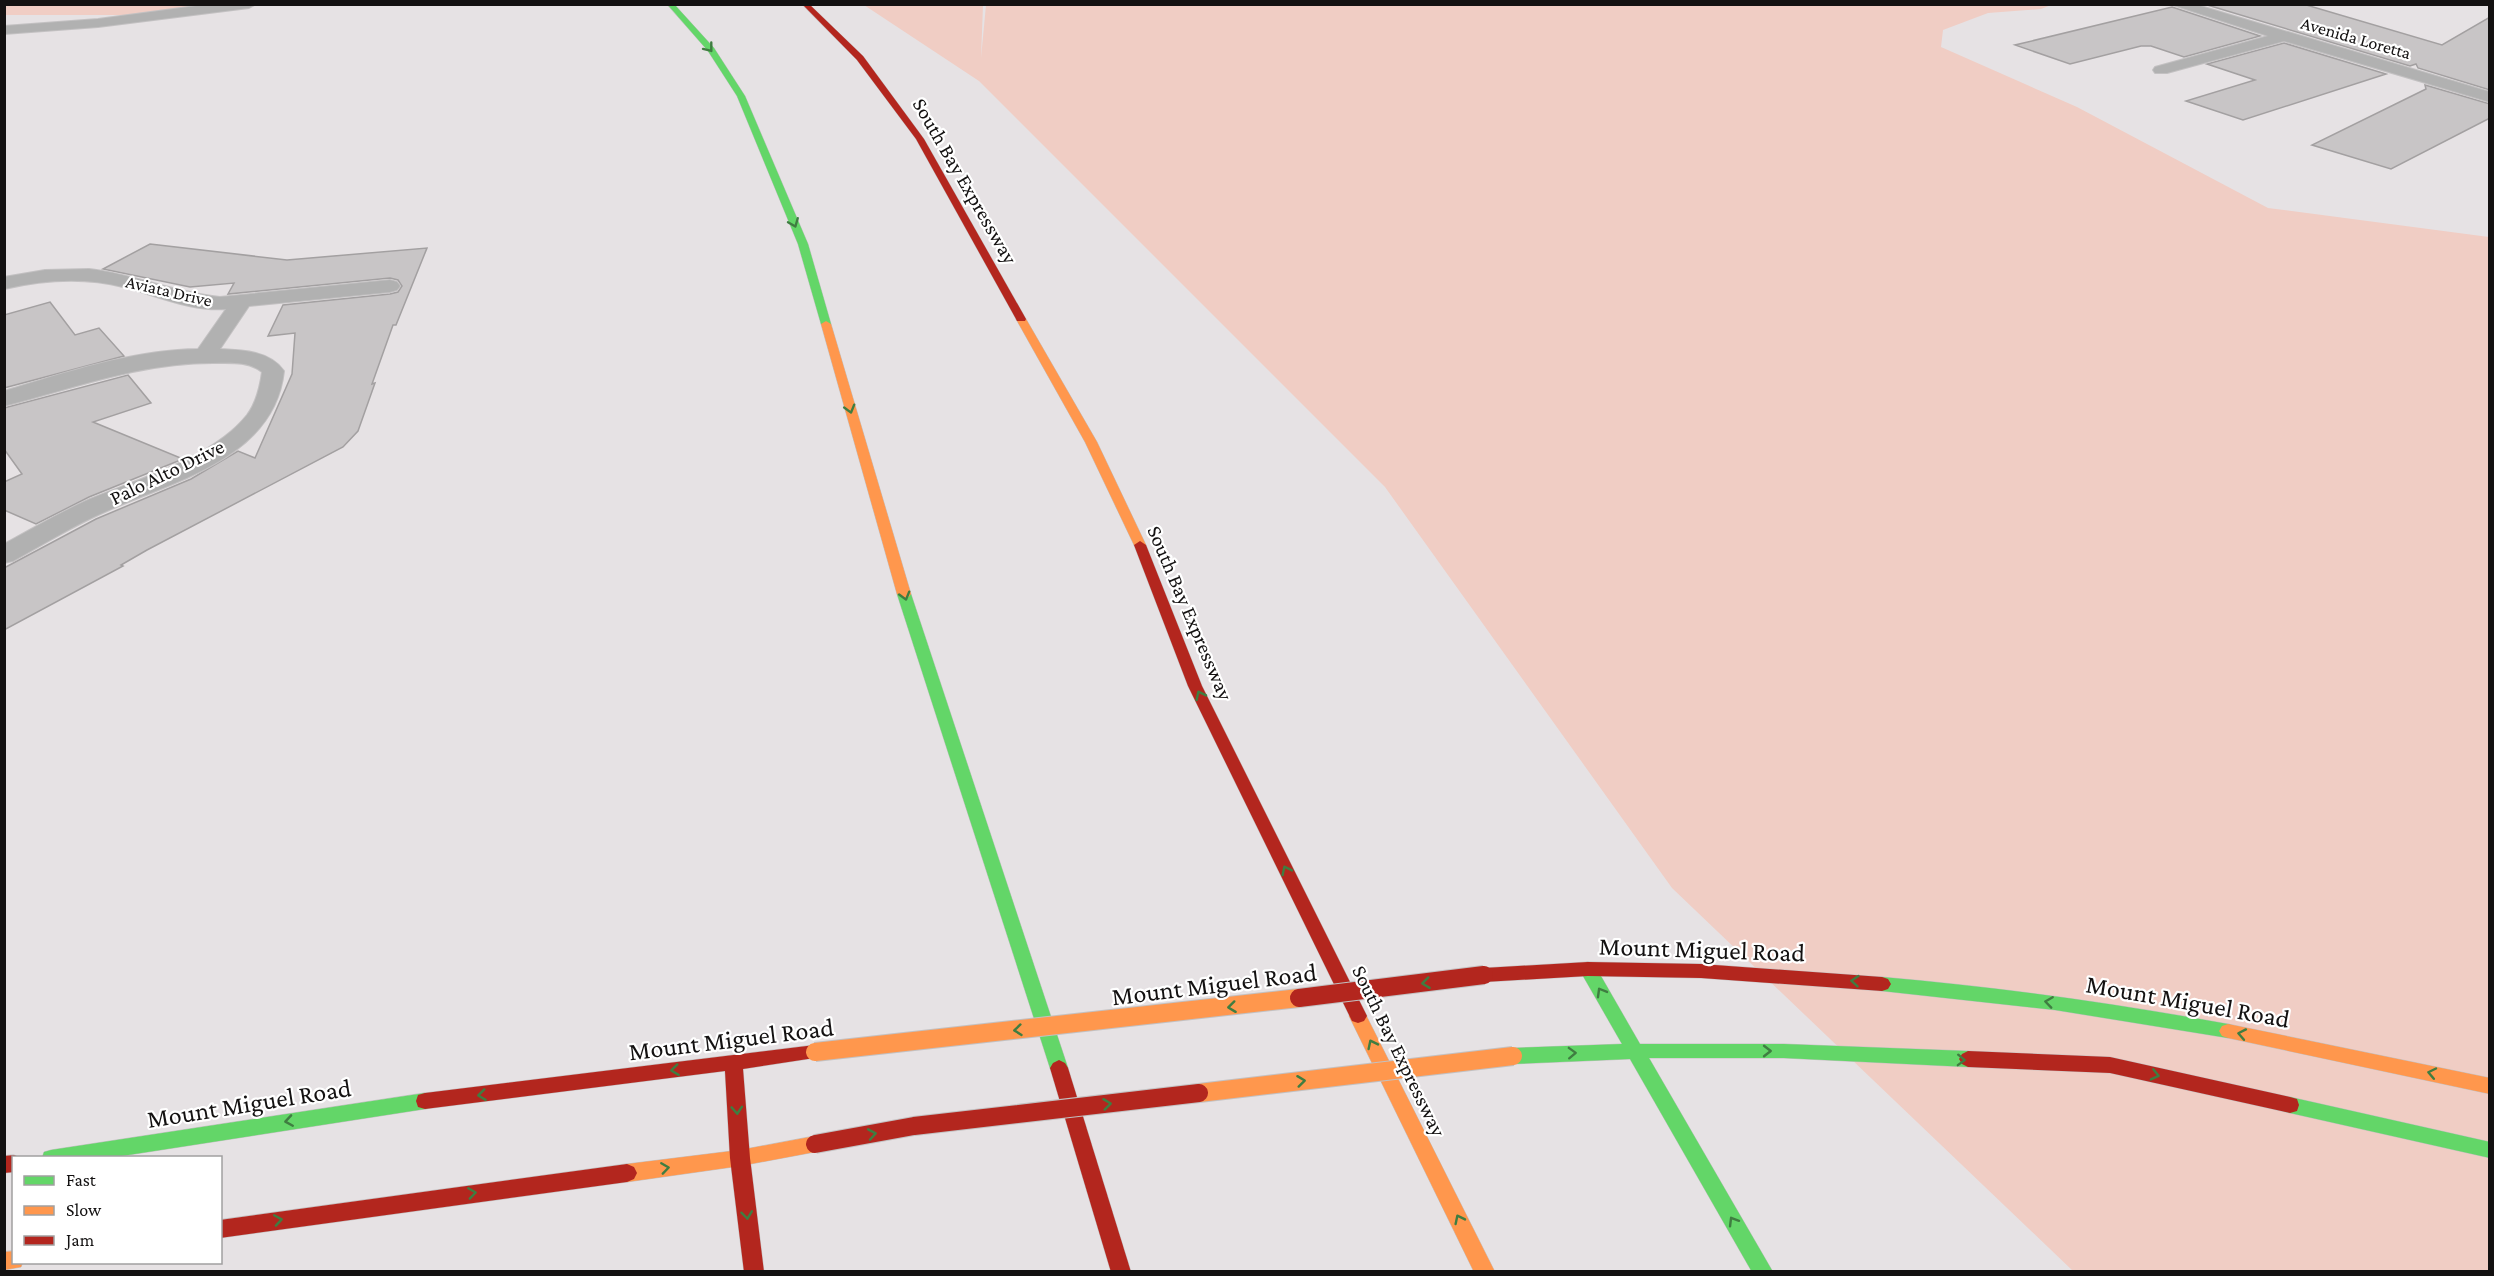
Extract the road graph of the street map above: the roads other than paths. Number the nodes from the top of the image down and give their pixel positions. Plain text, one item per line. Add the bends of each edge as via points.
1 (249, 4) edge
2 (670, 4) edge
3 (805, 4) edge
4 (2177, 4) edge
5 (4, 30) edge
6 (2280, 37) junction
7 (2161, 70) dead end
8 (2490, 97) edge
9 (12, 281) edge
10 (390, 286) dead end
11 (242, 302) junction
12 (205, 356) junction
13 (4, 399) edge
14 (4, 555) edge
15 (1588, 969) junction
16 (1635, 1051) junction
17 (733, 1062) junction
18 (2490, 1086) edge
19 (2490, 1150) edge
20 (64, 1156) edge
21 (740, 1158) junction
22 (222, 1229) edge
23 (754, 1272) edge
24 (1121, 1272) edge
25 (1485, 1272) edge
26 (1763, 1272) edge

1 - 5 street via 99,23
2 -> 24 main road via 711,50 741,96 802,244 911,617 1058,1063
25 -> 3 main road, South Bay Expressway via 1195,686 1140,544 1091,442 920,139 860,58
4 - 6 street, Avenida Loretta
6 - 7 street
6 - 8 street, Avenida Loretta
9 - 11 street, Aviata Drive via 83,275 114,278 203,303
10 - 11 street, Aviata Drive
11 - 12 street
12 - 13 street, Palo Alto Drive via 124,364
12 - 14 street, Palo Alto Drive via 253,358 273,371 263,410 248,428 223,448 80,514
16 -> 15 main road
15 -> 17 main road, Mount Miguel Road, bridge via 1484,975
18 -> 15 main road, Mount Miguel Road via 2322,1049 2052,1003 1815,978
16 -> 19 main road via 1784,1052 2110,1065
21 -> 16 main road, bridge via 914,1126 1513,1056
26 -> 16 main road
17 -> 20 main road, Mount Miguel Road via 365,1109
17 -> 21 main road
22 -> 21 main road
21 -> 23 main road

